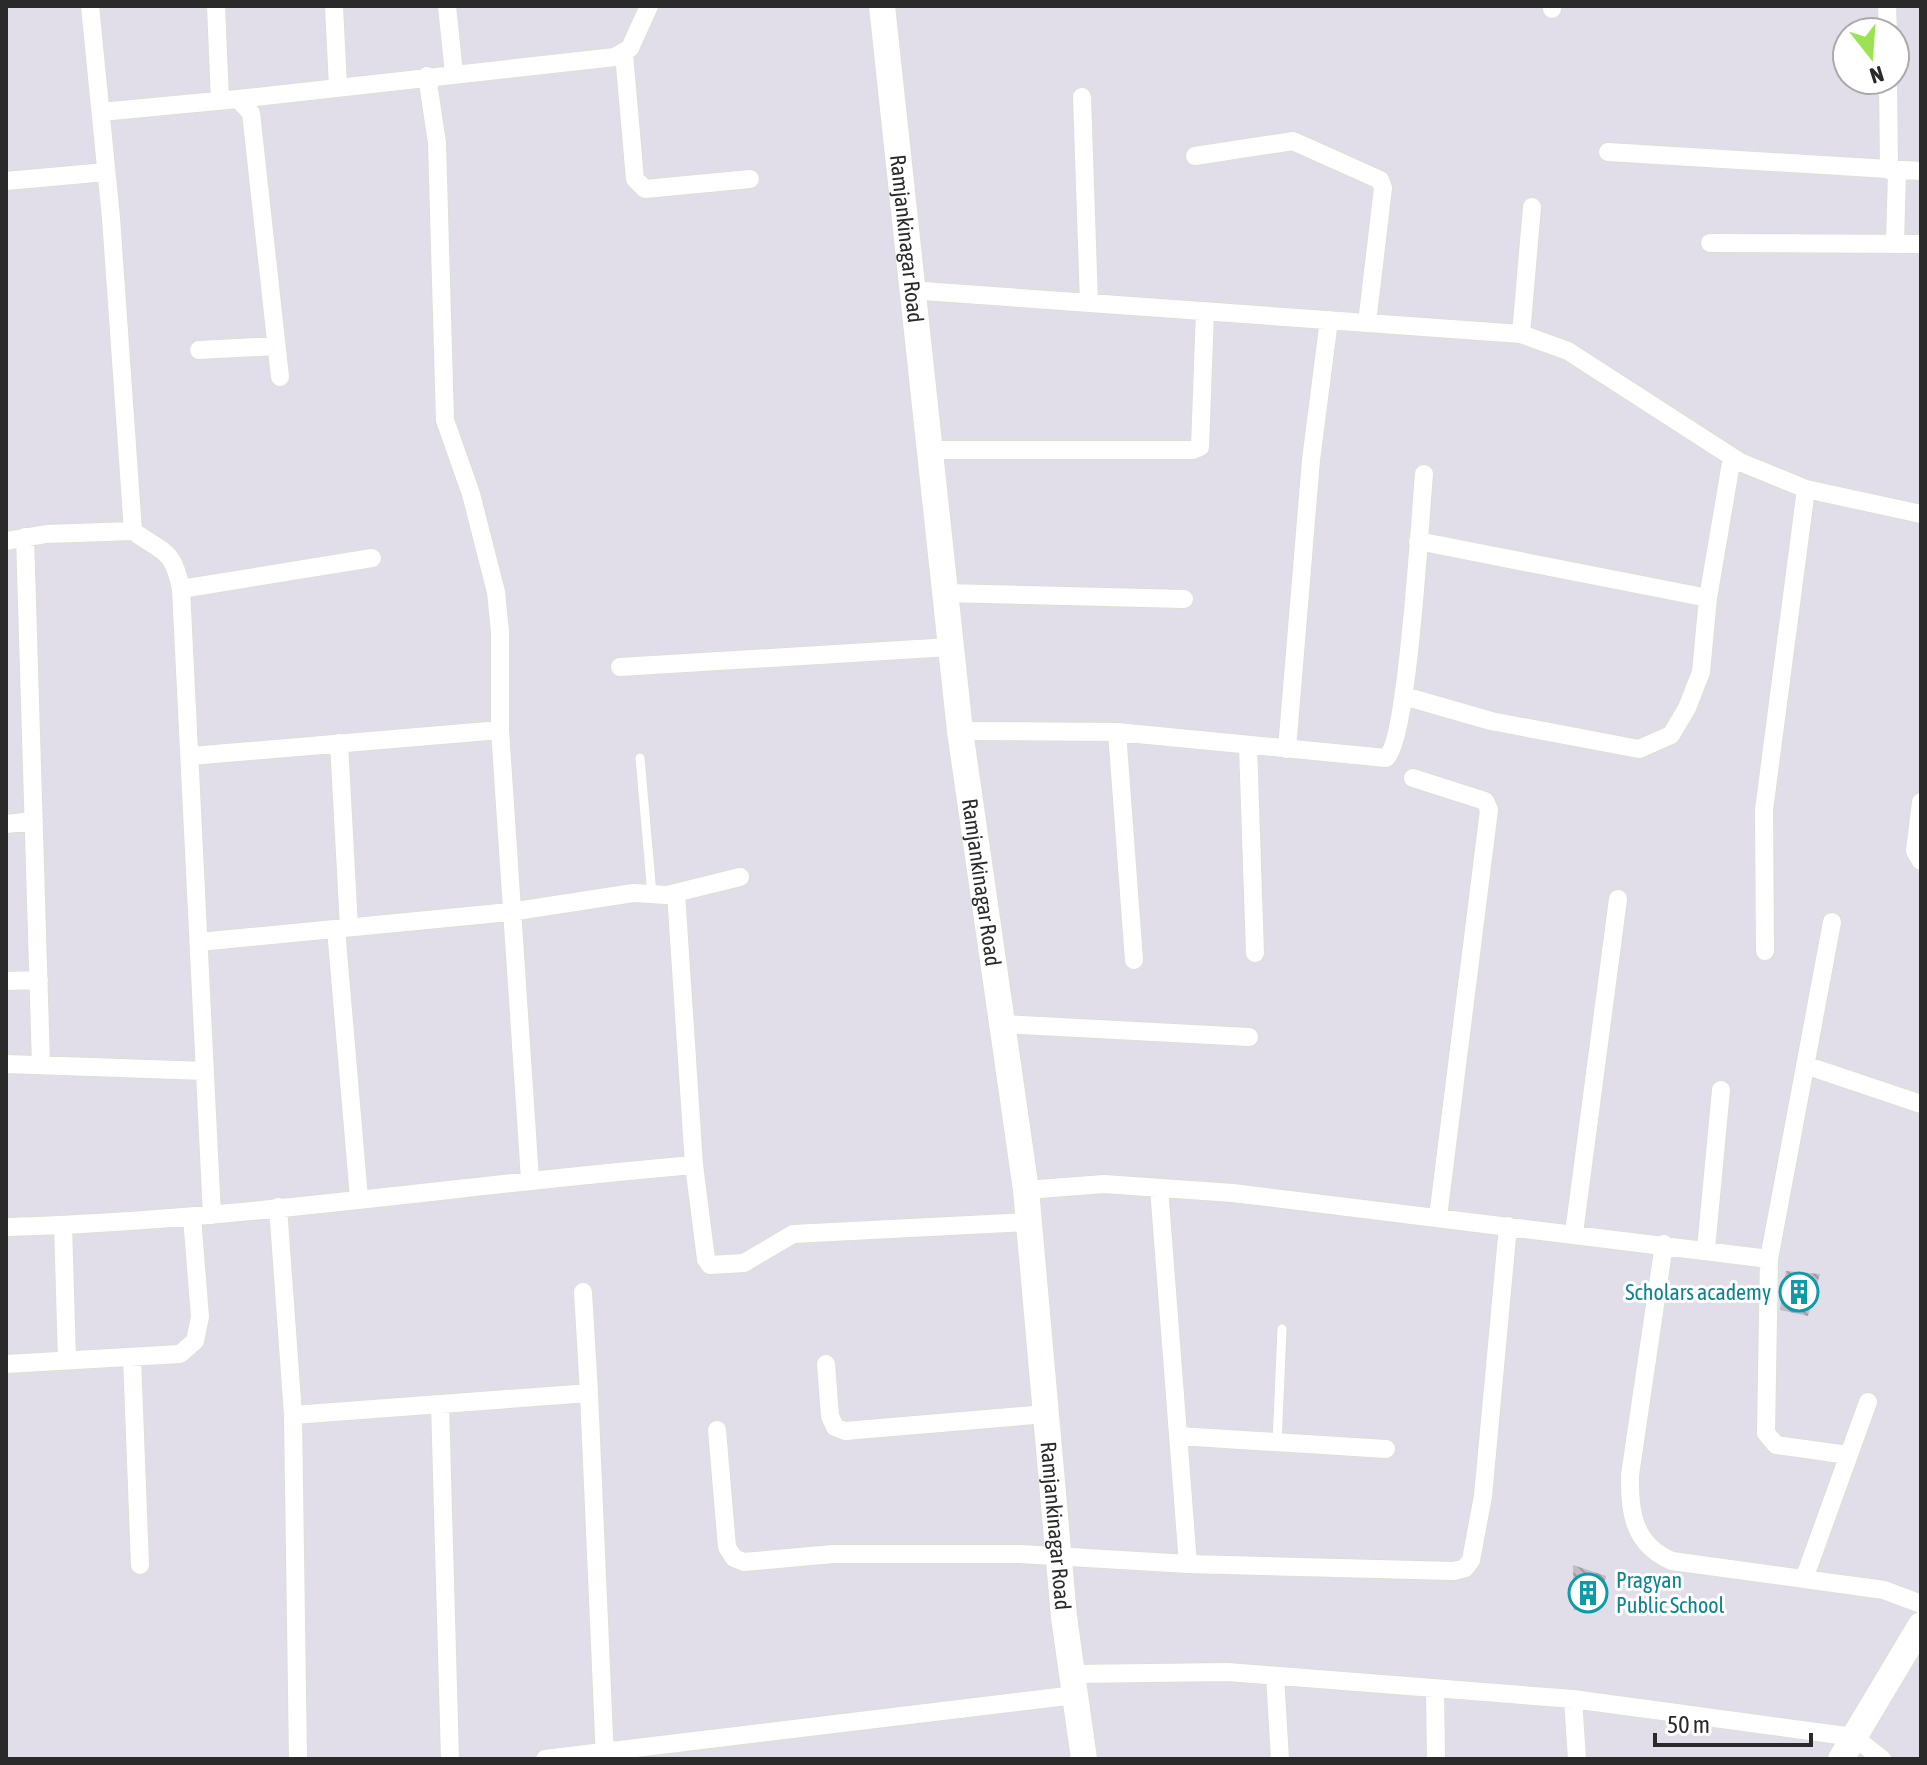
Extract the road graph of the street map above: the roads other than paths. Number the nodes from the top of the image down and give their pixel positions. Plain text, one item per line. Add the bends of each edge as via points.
1 (90, 6) edge
2 (216, 6) edge
3 (334, 6) edge
4 (447, 6) edge
5 (649, 6) edge
6 (882, 6) edge
7 (624, 54) junction
8 (454, 74) junction
9 (427, 76) junction
10 (338, 87) junction
11 (1889, 96) edge
12 (1082, 97) dead end
13 (229, 100) junction
14 (101, 112) junction
15 (1608, 152) dead end
16 (1195, 156) dead end
17 (1893, 170) junction
18 (1921, 171) edge
19 (106, 172) junction
20 (750, 179) dead end
21 (6, 181) edge
22 (1532, 207) dead end
23 (1710, 243) dead end
24 (1895, 244) junction
25 (1921, 244) edge
26 (909, 290) junction
27 (1089, 303) junction
28 (1205, 311) junction
29 (1329, 320) junction
30 (1367, 323) junction
31 (1521, 334) junction
32 (276, 346) junction
33 (199, 350) dead end
34 (280, 377) dead end
35 (928, 450) junction
36 (1732, 457) junction
37 (1424, 474) dead end
38 (1806, 489) junction
39 (1921, 514) edge
40 (133, 531) junction
41 (25, 537) junction
42 (6, 541) edge
43 (1418, 541) junction
44 (372, 558) dead end
45 (181, 589) junction
46 (944, 593) junction
47 (1708, 598) junction
48 (1184, 599) dead end
49 (950, 647) junction
50 (620, 667) dead end
51 (1404, 696) junction
52 (500, 730) junction
53 (960, 731) junction
54 (1117, 732) junction
55 (339, 743) junction
56 (1248, 746) junction
57 (1287, 749) junction
58 (191, 756) junction
59 (640, 758) dead end
60 (1413, 778) dead end
61 (1921, 802) edge
62 (34, 821) junction
63 (6, 824) edge
64 (1921, 861) edge
65 (740, 877) dead end
66 (676, 893) junction
67 (652, 894) junction
68 (1618, 899) dead end
69 (510, 912) junction
70 (1832, 922) dead end
71 (343, 928) junction
72 (199, 942) junction
73 (1765, 951) dead end
74 (1255, 953) dead end
75 (1134, 960) dead end
76 (39, 980) junction
77 (6, 981) edge
78 (1003, 1024) junction
79 (1249, 1037) dead end
80 (6, 1064) edge
81 (41, 1065) junction
82 (1805, 1065) junction
83 (205, 1071) junction
84 (1721, 1090) dead end
85 (1921, 1104) edge
86 (694, 1165) junction
87 (530, 1179) junction
88 (1159, 1188) junction
89 (1026, 1190) junction
90 (359, 1198) junction
91 (278, 1207) junction
92 (212, 1215) junction
93 (192, 1217) junction
94 (1438, 1217) junction
95 (1029, 1222) junction
96 (63, 1225) junction
97 (1508, 1226) junction
98 (6, 1227) edge
99 (1574, 1233) junction
100 (1664, 1244) junction
101 (1706, 1249) junction
102 (1769, 1259) junction
103 (583, 1292) dead end
104 (1282, 1329) dead end
105 (132, 1357) junction
106 (67, 1360) junction
107 (6, 1364) edge
108 (826, 1364) dead end
109 (589, 1393) junction
110 (1868, 1402) dead end
111 (440, 1404) junction
112 (1046, 1414) junction
113 (293, 1415) junction
114 (717, 1430) dead end
115 (1178, 1436) junction
116 (1277, 1442) junction
117 (1386, 1449) dead end
118 (1848, 1455) junction
119 (1059, 1559) junction
120 (1188, 1564) junction
121 (140, 1565) dead end
122 (1804, 1579) junction
123 (1921, 1604) edge
124 (1921, 1625) edge
125 (1275, 1676) junction
126 (1074, 1685) junction
127 (1435, 1690) junction
128 (1573, 1699) junction
129 (1847, 1748) edge
130 (605, 1756) edge
131 (298, 1759) edge
132 (450, 1759) edge
133 (545, 1759) edge
134 (1084, 1759) edge
135 (1280, 1759) edge
136 (1436, 1759) edge
137 (1577, 1759) edge
138 (1882, 1759) edge

1 - 14 street
2 - 13 street
3 - 10 street
4 - 8 street
5 - 7 street
6 - 26 street, Ramjankinagar Road
7 - 8 street
7 - 20 street via 638,186
8 - 9 street
9 - 10 street
9 - 52 street via 437,143 445,420 496,592
10 - 13 street
11 - 17 street
12 - 27 street
13 - 14 street
13 - 32 street via 251,113
14 - 19 street
15 - 17 street
16 - 30 street via 1293,141 1380,180
17 - 18 street
17 - 24 street
19 - 21 street
19 - 40 street
22 - 31 street
23 - 24 street
24 - 25 street
26 - 27 street
26 - 35 street, Ramjankinagar Road
27 - 28 street
28 - 29 street
28 - 35 street via 1200,447
29 - 30 street
29 - 57 street via 1311,460
30 - 31 street
31 - 36 street via 1568,351
32 - 33 street
32 - 34 street
35 - 46 street, Ramjankinagar Road
36 - 38 street
36 - 47 street
37 - 43 street
38 - 39 street
38 - 73 street via 1764,810
40 - 41 street
40 - 45 street via 166,549
41 - 42 street
41 - 62 street
43 - 47 street
43 - 51 street
44 - 45 street
45 - 58 street
46 - 48 street
46 - 49 street, Ramjankinagar Road
47 - 51 street via 1701,672 1687,708 1671,735 1639,749 1491,721
49 - 50 street
49 - 53 street, Ramjankinagar Road
51 - 57 street via 1393,750 1386,758
52 - 55 street
52 - 69 street
53 - 54 street
53 - 78 street, Ramjankinagar Road
54 - 56 street
54 - 75 street
55 - 58 street
55 - 71 street
56 - 57 street
56 - 74 street
58 - 72 street
59 - 67 lane
60 - 94 street via 1485,801 1489,810
61 - 64 street via 1915,851
62 - 63 street
62 - 76 street
65 - 66 street
66 - 67 street
66 - 86 street
67 - 69 street
68 - 99 street
69 - 71 street
69 - 87 street
70 - 82 street
71 - 72 street
71 - 90 street
72 - 83 street
76 - 77 street
76 - 81 street
78 - 79 street
78 - 89 street, Ramjankinagar Road
80 - 81 street
81 - 83 street
82 - 85 street
82 - 102 street
83 - 92 street
84 - 101 street
86 - 87 street
86 - 95 street via 706,1259 716,1267 744,1263 793,1234
87 - 90 street
88 - 89 street via 1104,1184
88 - 94 street
88 - 115 street
89 - 95 street, Ramjankinagar Road
90 - 91 street
91 - 92 street
91 - 113 street
92 - 93 street
93 - 96 street
93 - 105 street via 200,1317 195,1341 180,1354
94 - 97 street
95 - 112 street, Ramjankinagar Road
96 - 98 street
96 - 106 street
97 - 99 street
97 - 120 street via 1483,1496 1465,1568
99 - 100 street
100 - 101 street
100 - 122 street via 1630,1475 1629,1501 1639,1535 1652,1551 1672,1561
101 - 102 street
102 - 118 street via 1769,1441
103 - 109 street
104 - 116 lane
105 - 106 street
105 - 121 street
106 - 107 street
108 - 112 street via 830,1416 835,1427 845,1431
109 - 111 street
109 - 130 street
110 - 118 street
111 - 113 street
111 - 132 street
112 - 119 street, Ramjankinagar Road
113 - 131 street
114 - 119 street via 727,1547 744,1562 833,1554 1020,1554
115 - 116 street
115 - 120 street
116 - 117 street
118 - 122 street
119 - 120 street
119 - 126 street, Ramjankinagar Road
122 - 123 street via 1884,1590
124 - 129 street
125 - 126 street via 1228,1672
125 - 127 street
125 - 135 street
126 - 130 street
126 - 134 street, Ramjankinagar Road
127 - 128 street
127 - 136 street
128 - 129 street
128 - 137 street
129 - 138 street
130 - 133 street

